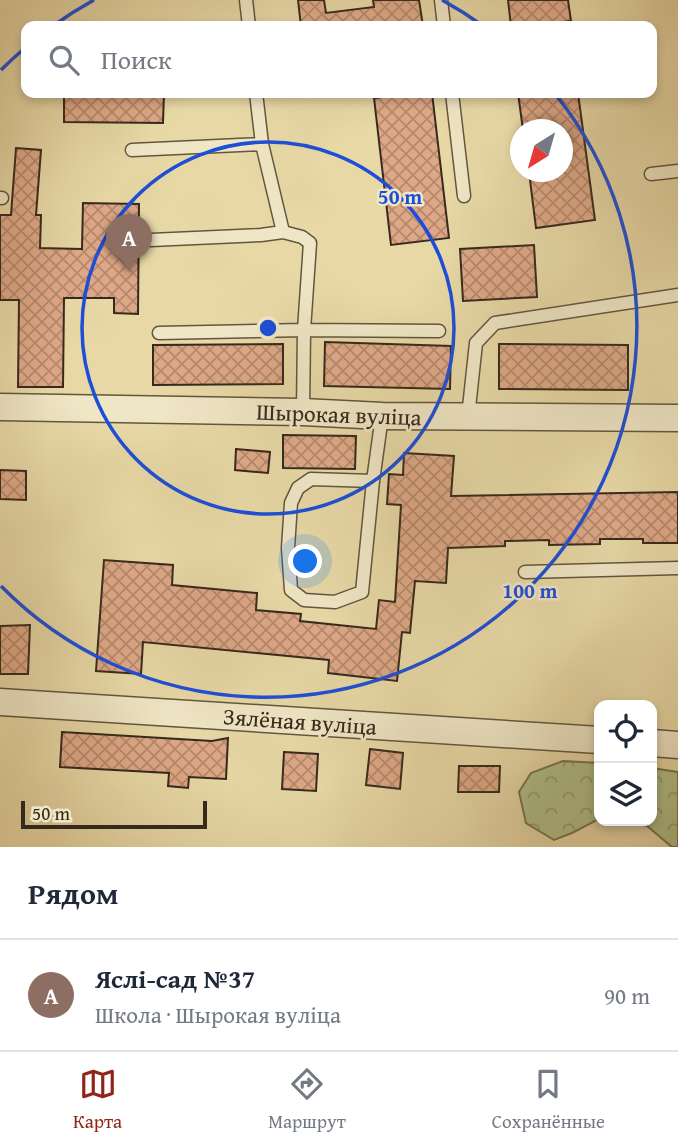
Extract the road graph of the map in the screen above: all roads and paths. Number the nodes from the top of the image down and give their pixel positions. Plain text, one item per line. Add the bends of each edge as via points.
1 (246, 0) edge
2 (441, 0) edge
3 (248, 21) edge
4 (443, 21) edge
5 (257, 98) edge
6 (453, 98) edge
7 (262, 144) junction
8 (132, 150) dead end
9 (678, 171) edge
10 (651, 174) dead end
11 (464, 196) dead end
12 (283, 232) junction
13 (150, 240) dead end
14 (678, 295) edge
15 (304, 330) junction
16 (439, 331) dead end
17 (159, 333) dead end
18 (0, 407) edge
19 (303, 412) junction
20 (382, 416) junction
21 (468, 417) junction
22 (678, 418) edge
23 (373, 481) junction
24 (678, 568) edge
25 (525, 572) dead end
26 (0, 702) edge
27 (594, 740) edge
28 (657, 743) edge
29 (678, 745) edge

1 - 3 lane
2 - 4 lane
5 - 7 lane
6 - 11 lane
7 - 8 lane
7 - 12 lane
9 - 10 lane
12 - 13 lane
12 - 15 lane via 310,243
14 - 21 lane via 495,323 476,343
15 - 16 lane
15 - 17 lane
15 - 19 lane
18 - 19 street, Шырокая вуліца
19 - 20 street, Шырокая вуліца
20 - 21 street, Шырокая вуліца
20 - 23 lane
21 - 22 street, Шырокая вуліца
23 - 23 lane via 362,592 335,602 304,600 291,590 288,548 291,503 299,488 311,479
24 - 25 lane
26 - 27 street, Зялёная вуліца
28 - 29 street

